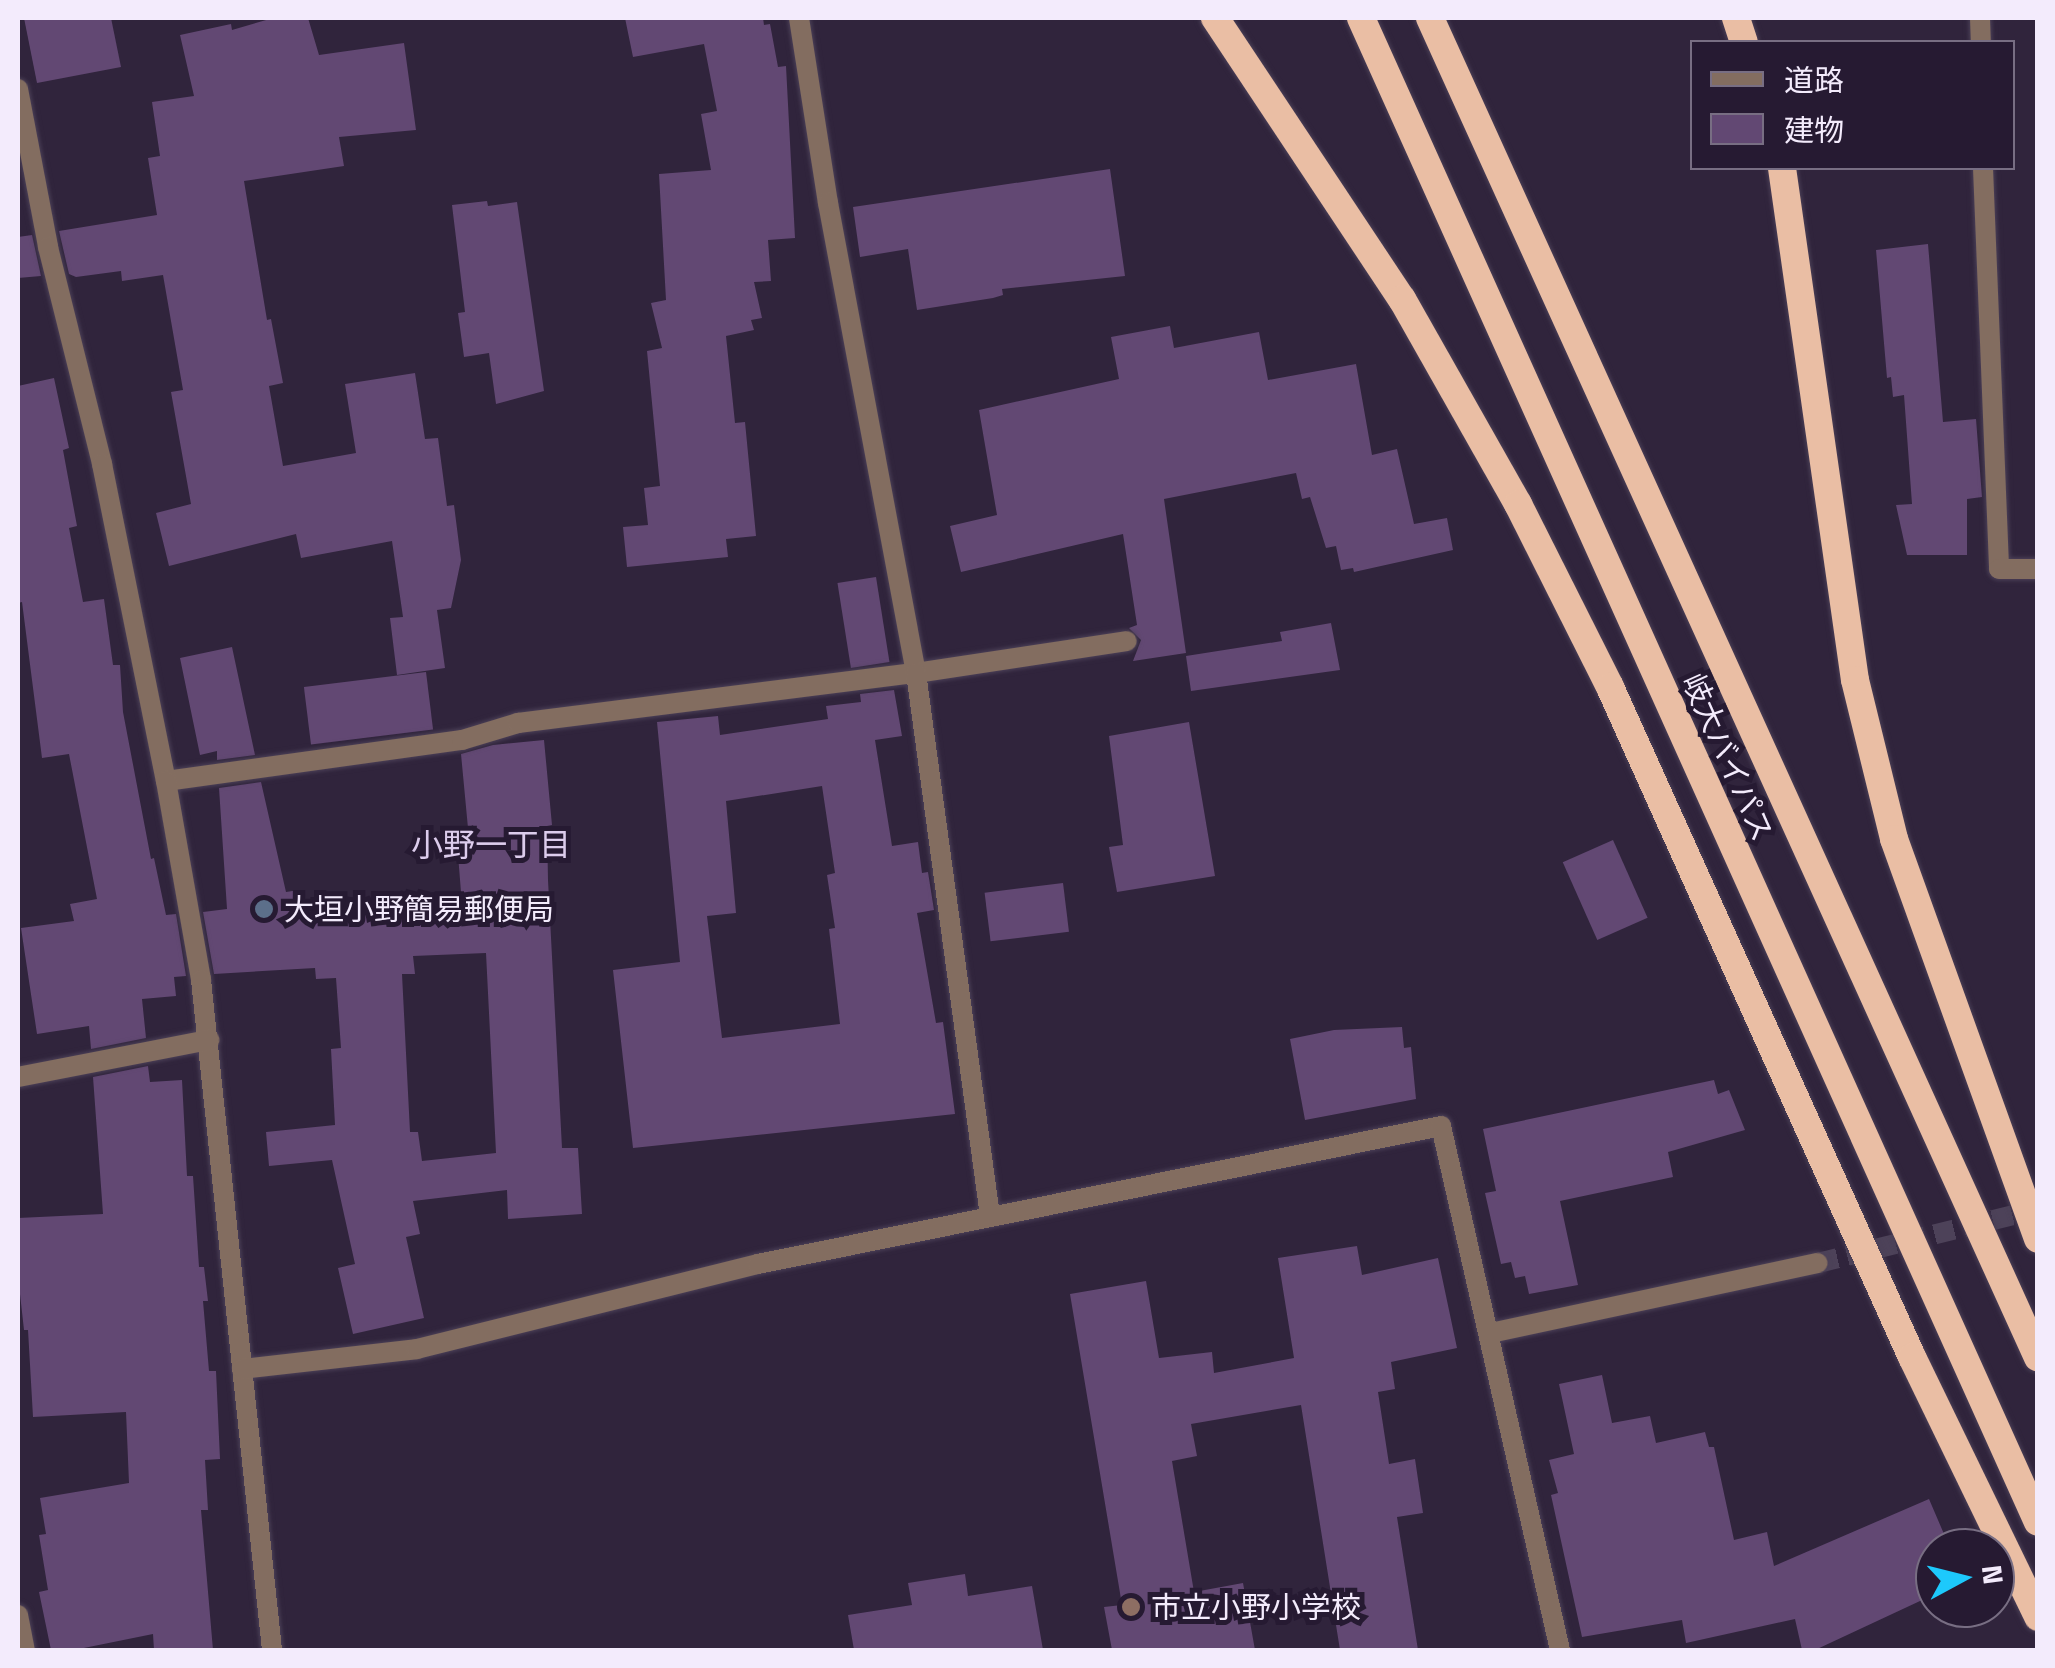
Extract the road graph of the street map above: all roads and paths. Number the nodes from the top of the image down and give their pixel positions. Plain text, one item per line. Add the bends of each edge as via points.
1 (799, 18) edge
2 (1215, 18) edge
3 (1361, 18) edge
4 (1430, 18) edge
5 (18, 89) edge
6 (1782, 170) edge
7 (1983, 170) edge
8 (2038, 568) edge
9 (1127, 642) dead end
10 (916, 673) junction
11 (166, 780) junction
12 (209, 1040) junction
13 (18, 1077) edge
14 (990, 1216) junction
15 (2038, 1239) edge
16 (1818, 1262) tunnel mouth
17 (1491, 1334) junction
18 (2038, 1358) edge
19 (242, 1369) junction
20 (2038, 1522) edge
21 (18, 1615) edge
22 (2038, 1617) edge
23 (25, 1650) edge
24 (272, 1650) edge
25 (1560, 1650) edge

1 - 10 street
2 - 22 highway via 1402,299 1518,504 1610,688 1912,1358
3 - 20 highway, 岐大バイパス
4 - 18 highway, 岐大バイパス
5 - 11 street
6 - 15 highway via 1855,680 1894,839
7 - 8 street via 1999,569
9 - 10 street
10 - 11 street via 518,723 462,740
10 - 14 street
11 - 12 street
12 - 13 street
12 - 19 street
14 - 17 street via 1441,1126
14 - 19 street via 758,1264 418,1349
16 - 17 street
17 - 25 street
19 - 24 street
21 - 23 street

